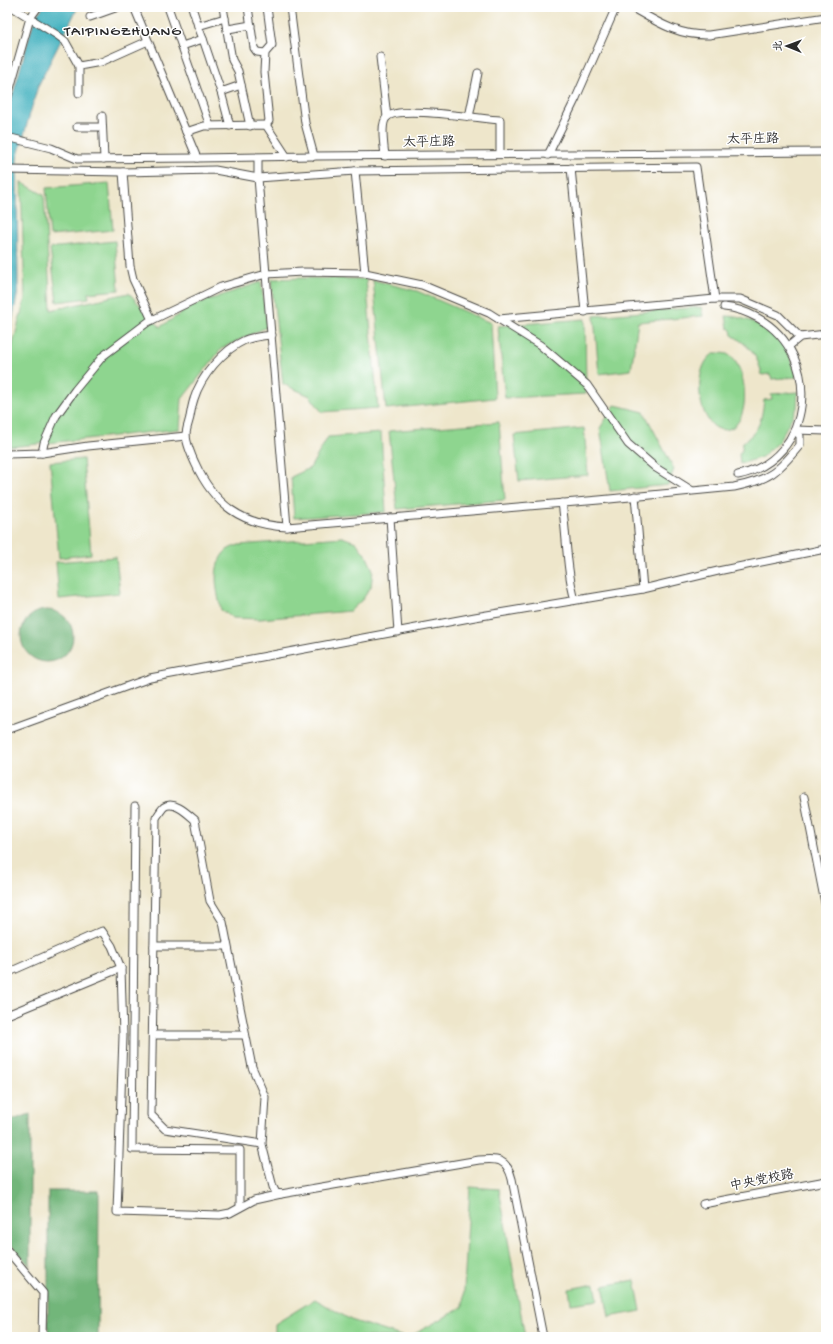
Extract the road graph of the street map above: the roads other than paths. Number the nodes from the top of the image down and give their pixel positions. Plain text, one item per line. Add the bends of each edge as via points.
1 (12, 7) edge
2 (38, 7) edge
3 (118, 7) edge
4 (134, 7) edge
5 (168, 7) edge
6 (192, 7) edge
7 (223, 7) edge
8 (248, 7) edge
9 (267, 7) edge
10 (290, 7) edge
11 (616, 7) edge
12 (631, 7) edge
13 (826, 17) edge
14 (90, 18) dead end
15 (225, 18) junction
16 (33, 20) junction
17 (251, 25) junction
18 (198, 26) junction
19 (228, 29) junction
20 (203, 39) junction
21 (148, 42) junction
22 (182, 46) junction
23 (265, 52) junction
24 (380, 57) dead end
25 (79, 66) junction
26 (478, 73) dead end
27 (241, 85) junction
28 (221, 92) junction
29 (78, 93) dead end
30 (7, 99) edge
31 (102, 116) dead end
32 (387, 117) junction
33 (469, 117) junction
34 (266, 125) junction
35 (210, 126) junction
36 (230, 126) junction
37 (250, 126) junction
38 (77, 127) dead end
39 (102, 127) junction
40 (186, 132) junction
41 (7, 137) edge
42 (826, 152) edge
43 (500, 154) junction
44 (548, 154) junction
45 (314, 156) junction
46 (385, 156) junction
47 (288, 157) junction
48 (104, 158) junction
49 (197, 158) junction
50 (258, 158) junction
51 (571, 168) junction
52 (7, 170) edge
53 (355, 171) junction
54 (123, 172) junction
55 (258, 178) junction
56 (365, 273) junction
57 (266, 274) junction
58 (715, 299) junction
59 (724, 307) dead end
60 (586, 312) junction
61 (499, 319) junction
62 (152, 320) junction
63 (272, 334) junction
64 (826, 334) edge
65 (800, 337) junction
66 (789, 346) junction
67 (795, 430) junction
68 (826, 431) edge
69 (186, 436) junction
70 (42, 453) junction
71 (8, 454) edge
72 (738, 475) dead end
73 (691, 490) junction
74 (635, 496) junction
75 (562, 503) junction
76 (390, 518) junction
77 (287, 527) junction
78 (826, 546) edge
79 (643, 589) junction
80 (575, 600) junction
81 (398, 632) junction
82 (7, 730) edge
83 (804, 797) dead end
84 (135, 806) dead end
85 (826, 908) edge
86 (154, 946) junction
87 (227, 946) junction
88 (121, 968) junction
89 (7, 972) edge
90 (7, 1015) edge
91 (153, 1035) junction
92 (245, 1035) junction
93 (262, 1144) junction
94 (826, 1181) edge
95 (281, 1194) junction
96 (703, 1204) dead end
97 (240, 1207) junction
98 (7, 1250) edge
99 (42, 1337) edge
100 (543, 1337) edge

1 - 16 street
2 - 16 street
3 - 14 street
4 - 21 street
5 - 22 street
6 - 18 street
7 - 15 street
8 - 17 street
9 - 23 street via 272,45
10 - 45 street via 305,123
11 - 44 street
12 - 13 street via 671,29 699,36
15 - 18 street
15 - 19 street
16 - 25 street via 58,35
16 - 30 street
17 - 19 street
17 - 23 street via 254,48 257,52
18 - 20 street
19 - 27 street via 232,60
20 - 22 street
20 - 28 street
21 - 25 street via 101,62
21 - 40 street
22 - 35 street
23 - 34 street via 264,72 269,121
24 - 32 street
25 - 29 street
26 - 33 street
27 - 28 street
27 - 37 street
28 - 36 street
31 - 39 street
32 - 33 street via 394,113 411,112
32 - 46 street via 383,125
33 - 43 street via 500,120
34 - 37 street
34 - 47 street
35 - 36 street
35 - 40 street
36 - 37 street
38 - 39 street
39 - 48 street
40 - 49 street
41 - 48 street, 太平庄路 via 51,148 77,159
42 - 44 street, 太平庄路
43 - 44 street, 太平庄路
43 - 46 street, 太平庄路
45 - 46 street, 太平庄路
45 - 47 street, 太平庄路
47 - 50 street, 太平庄路
48 - 49 street, 太平庄路
49 - 50 street, 太平庄路
50 - 55 street
51 - 53 street
51 - 58 street via 696,167
51 - 60 street
52 - 54 street
53 - 55 street
53 - 56 street
54 - 55 street via 215,170
54 - 62 street via 130,266
55 - 57 street
56 - 57 street
56 - 61 street via 422,285
57 - 62 street via 221,287
57 - 63 street
58 - 60 street
58 - 65 street via 740,299 778,314
59 - 66 street via 744,310 770,324
60 - 61 street
61 - 73 street via 540,345 587,386 628,444 656,468
62 - 70 street via 103,356 56,416
63 - 69 street via 246,339 223,354 205,377 194,398
63 - 77 street
64 - 65 street
65 - 66 street
66 - 67 street via 800,373 802,402
67 - 68 street
67 - 72 street via 779,454 756,470
67 - 73 street via 800,436 800,445 781,468 767,477 752,484
69 - 70 street
69 - 77 street via 199,472 218,498 232,511 272,526
70 - 71 street
73 - 74 street
74 - 75 street
74 - 79 street
75 - 76 street
75 - 80 street via 571,587
76 - 77 street
76 - 81 street
78 - 79 street via 825,549
79 - 80 street
80 - 81 street
81 - 82 street via 150,678
83 - 85 street
84 - 97 street via 132,1149 240,1150
86 - 87 street
86 - 87 street via 156,818 164,807 171,805 180,808 195,820 210,901 223,922
86 - 91 street
87 - 92 street
88 - 89 street via 112,946 102,931
88 - 90 street
88 - 97 street via 123,1036 118,1212 220,1215
91 - 92 street
91 - 93 street via 152,1115 165,1130
92 - 93 street via 252,1067 265,1096
93 - 95 street via 273,1187 276,1193
94 - 96 street, 中央党校路
95 - 97 street via 254,1200
95 - 100 street via 479,1160 499,1160 506,1165 511,1175
98 - 99 street via 43,1293

